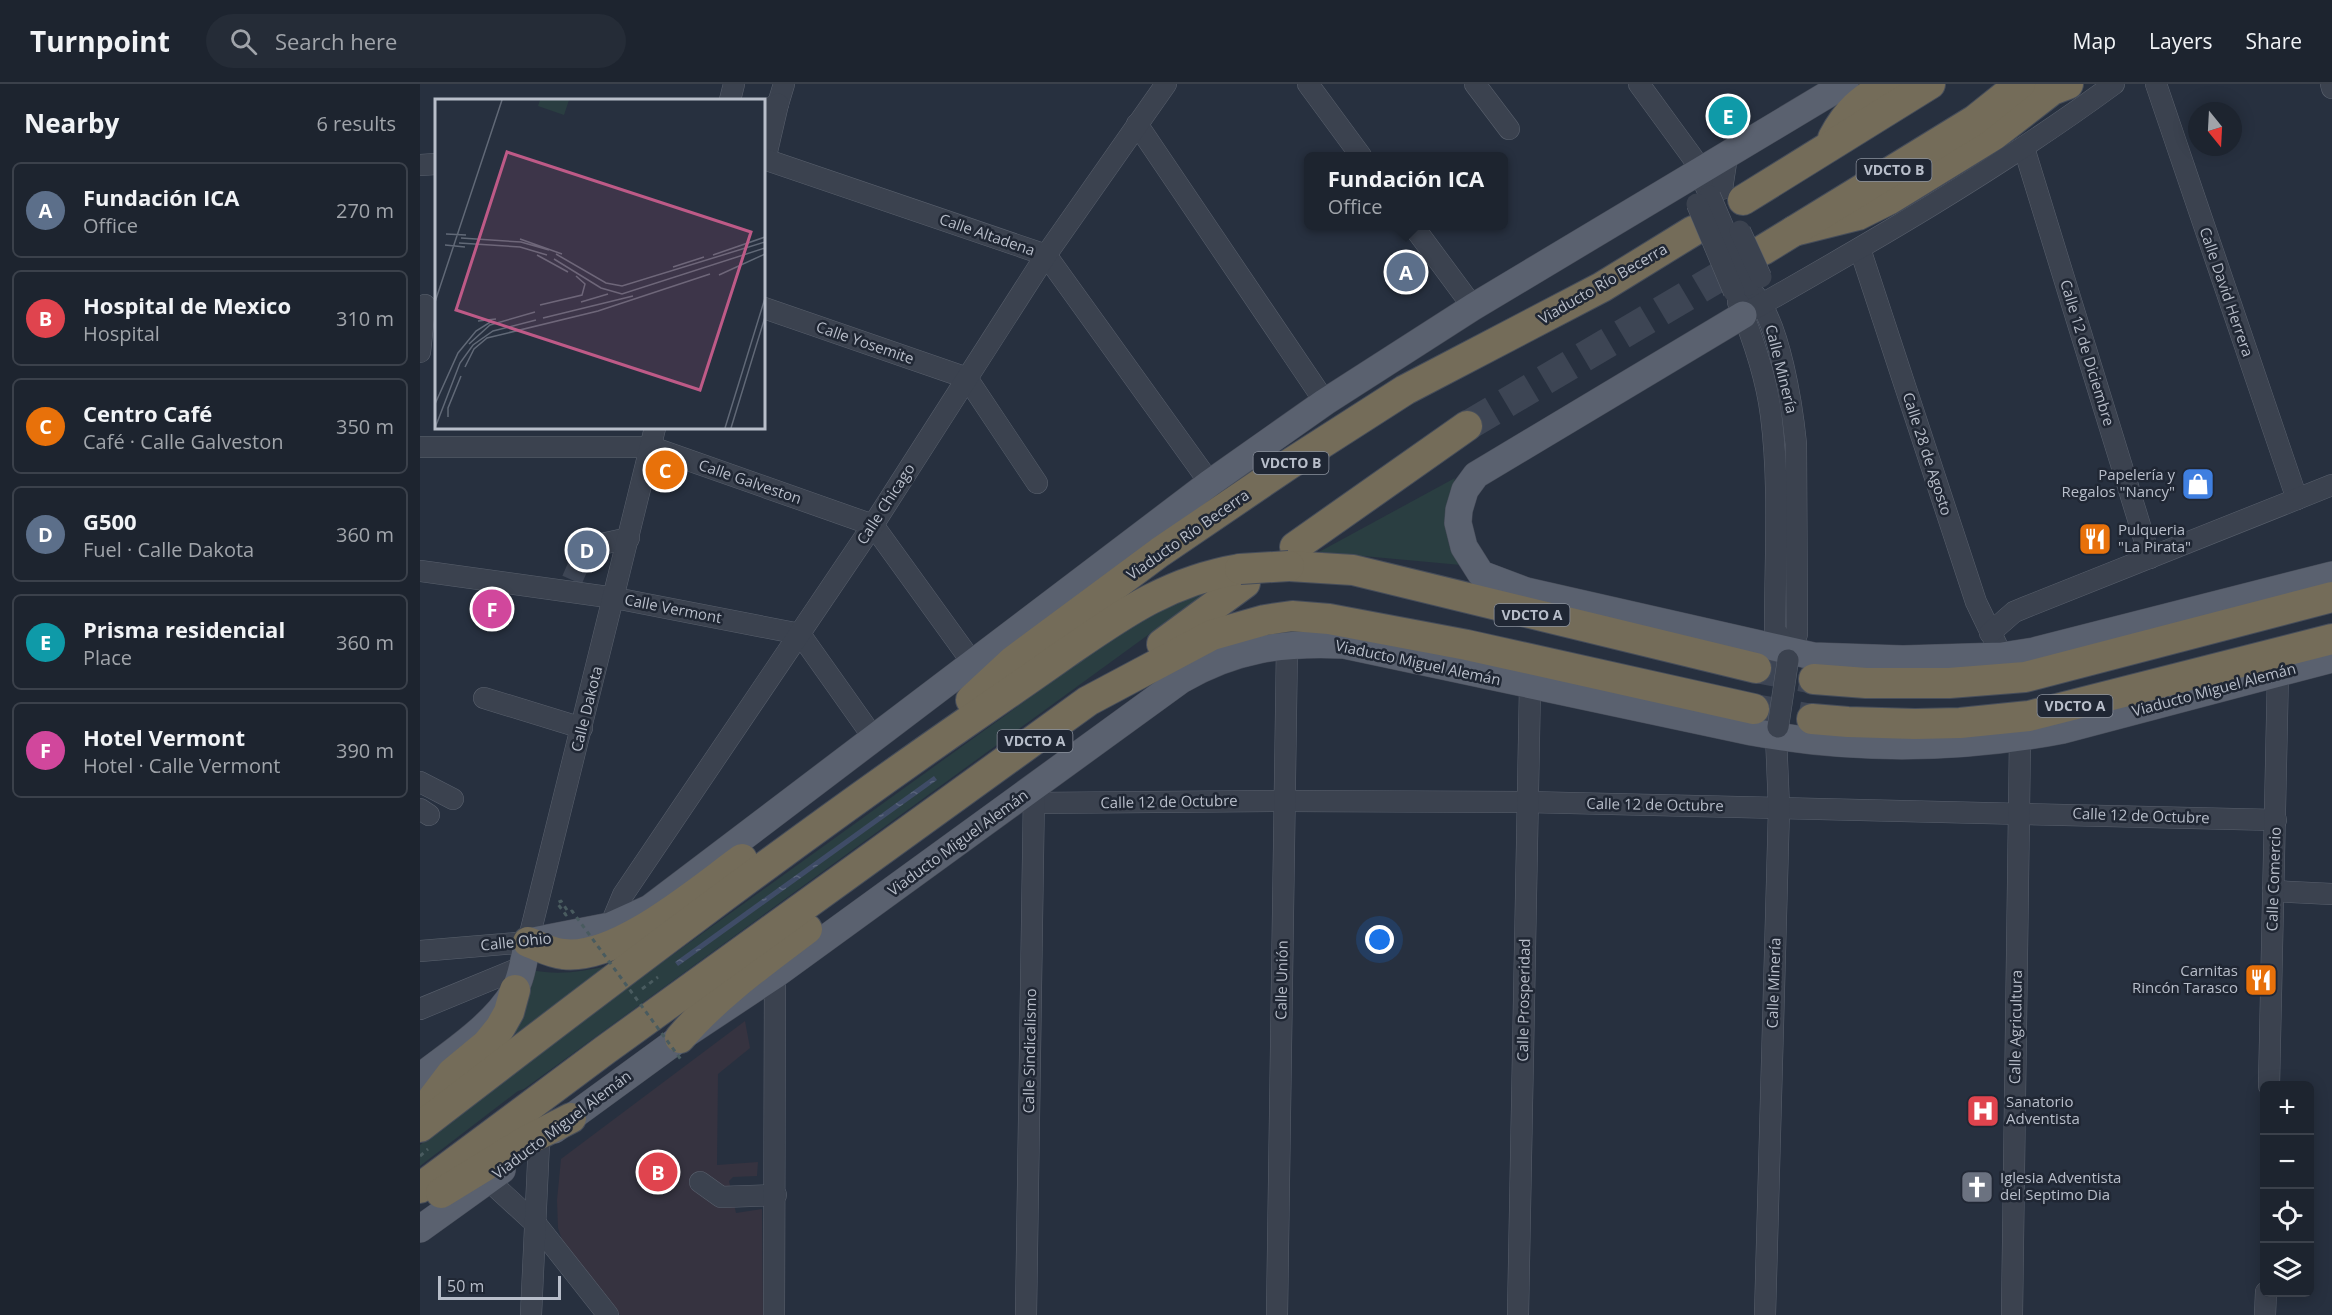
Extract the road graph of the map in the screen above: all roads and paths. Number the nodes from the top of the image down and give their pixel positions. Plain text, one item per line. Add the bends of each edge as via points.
1 (734, 84) edge
2 (784, 84) edge
3 (1166, 84) edge
4 (1308, 84) edge
5 (1475, 84) edge
6 (1639, 84) edge
7 (1845, 84) edge
8 (1887, 84) edge
9 (1930, 84) edge
10 (2020, 84) edge
11 (2114, 84) edge
12 (2156, 84) edge
13 (2331, 84) edge
14 (2059, 86) edge
15 (2332, 88) edge
16 (730, 99) edge
17 (771, 108) edge
18 (1137, 124) junction
19 (1509, 129) dead end
20 (1827, 148) junction
21 (2024, 148) junction
22 (1358, 152) edge
23 (765, 153) edge
24 (765, 160) edge
25 (435, 164) edge
26 (420, 165) edge
27 (1707, 196) junction
28 (1417, 230) edge
29 (1794, 231) junction
30 (1860, 249) junction
31 (1046, 255) junction
32 (1752, 287) junction
33 (427, 304) edge
34 (1473, 307) junction
35 (765, 308) edge
36 (420, 352) edge
37 (967, 378) junction
38 (1325, 402) junction
39 (1467, 426) tunnel mouth
40 (653, 437) edge
41 (420, 447) edge
42 (1037, 483) dead end
43 (1210, 483) junction
44 (2332, 485) edge
45 (2297, 499) junction
46 (873, 525) junction
47 (629, 538) junction
48 (597, 545) tunnel mouth
49 (1292, 556) junction
50 (2150, 558) junction
51 (420, 571) edge
52 (2332, 575) edge
53 (1243, 576) junction
54 (1534, 593) junction
55 (2332, 597) edge
56 (615, 598) junction
57 (1491, 605) junction
58 (1568, 623) junction
59 (800, 634) junction
60 (2332, 639) edge
61 (1287, 645) junction
62 (1996, 645) junction
63 (1789, 656) junction
64 (2332, 659) edge
65 (972, 662) junction
66 (1755, 668) tunnel mouth
67 (2278, 672) junction
68 (1814, 680) tunnel mouth
69 (1530, 686) junction
70 (484, 698) dead end
71 (1088, 701) junction
72 (1754, 709) tunnel mouth
73 (1812, 719) tunnel mouth
74 (582, 728) junction
75 (1777, 732) junction
76 (873, 737) junction
77 (2020, 738) junction
78 (927, 749) junction
79 (1008, 761) junction
80 (420, 782) edge
81 (1034, 796) junction
82 (453, 799) dead end
83 (1285, 801) junction
84 (1527, 802) junction
85 (1779, 808) junction
86 (838, 813) junction
87 (2019, 813) junction
88 (2276, 820) junction
89 (2273, 891) junction
90 (2332, 894) edge
91 (567, 910) dead end
92 (610, 926) junction
93 (420, 951) edge
94 (522, 966) junction
95 (662, 974) dead end
96 (775, 975) junction
97 (649, 984) dead end
98 (420, 1009) edge
99 (681, 1050) junction
100 (420, 1077) edge
101 (2270, 1081) edge
102 (420, 1116) edge
103 (571, 1118) junction
104 (420, 1127) edge
105 (540, 1142) junction
106 (488, 1180) junction
107 (700, 1182) dead end
108 (420, 1188) edge
109 (776, 1195) junction
110 (420, 1204) edge
111 (537, 1225) junction
112 (420, 1229) edge
113 (2266, 1297) edge
114 (531, 1315) edge
115 (608, 1315) edge
116 (774, 1315) edge
117 (1026, 1315) edge
118 (1277, 1315) edge
119 (1518, 1315) edge
120 (1765, 1315) edge
121 (2012, 1315) edge
122 (2265, 1315) edge

1 - 16 street
2 - 17 street
3 - 18 street, Calle Chicago
4 - 22 street
5 - 19 street
6 - 27 street, Calle Minería via 1678,134
7 - 27 main road, Viaducto Río Becerra via 1727,156
8 - 20 highway via 1863,99 1845,117
9 - 20 highway, Viaducto Río Becerra / VDCTO B
10 - 29 highway, VDCTO B via 1975,120
11 - 21 street
12 - 45 street, Calle David Herrera
13 - 15 street
14 - 29 highway via 1994,135 1890,199 1858,216
17 - 23 street
18 - 31 street, Calle Chicago
18 - 38 street
20 - 27 highway, Viaducto Río Becerra / VDCTO B
21 - 30 street
21 - 50 street, Calle 12 de Diciembre
24 - 31 street, Calle Altadena
25 - 26 street
27 - 32 street, Calle Minería, bridge
27 - 34 main road
27 - 78 highway, Viaducto Río Becerra / VDCTO B via 1559,311 1405,390 1160,552 1013,662 957,713
28 - 34 street
29 - 32 highway, VDCTO B
30 - 32 street via 1785,291 1766,283
30 - 62 street, Calle 28 de Agosto via 1976,602
31 - 37 street, Calle Chicago
31 - 43 street, Calle Altadena
32 - 54 main road via 1470,482 1461,500 1458,523 1469,558 1481,574
32 - 63 street, Calle Minería via 1759,358 1771,415 1775,472 1775,630
33 - 36 street
34 - 38 main road
35 - 37 street, Calle Yosemite
37 - 42 street
37 - 46 street, Calle Chicago
38 - 43 main road
39 - 49 highway
40 - 41 street, Calle Galveston
40 - 46 street, Calle Galveston
40 - 47 street, Calle Dakota
43 - 65 main road
44 - 45 street
45 - 50 street
46 - 59 street, Calle Chicago
46 - 65 street
47 - 48 street
47 - 56 street, Calle Dakota
49 - 53 highway, VDCTO A, bridge
49 - 57 highway, VDCTO A
50 - 62 street via 2014,612
51 - 56 street, Calle Vermont via 569,585
52 - 62 main road via 2034,651
53 - 71 highway
53 - 78 highway, VDCTO A via 1195,579 1158,594
54 - 57 highway
54 - 58 highway
54 - 63 main road
55 - 68 highway, VDCTO A via 2025,677 1949,683
56 - 59 street, Calle Vermont
56 - 74 street, Calle Dakota
57 - 58 highway, VDCTO A
58 - 66 highway, VDCTO A
59 - 76 street
59 - 92 street, Calle Chicago via 623,895
60 - 73 highway, Viaducto Miguel Alemán / VDCTO A via 2029,716 1916,724
61 - 69 main road, Viaducto Miguel Alemán via 1344,645
61 - 81 main road, Viaducto Miguel Alemán via 1213,663 1181,680
61 - 83 street, Calle Unión
62 - 63 main road via 1892,659
63 - 75 street, Calle Minería, bridge
64 - 67 main road, Viaducto Miguel Alemán
65 - 76 main road
67 - 77 main road, Viaducto Miguel Alemán
67 - 88 street, Calle Comercio
69 - 75 main road, Viaducto Miguel Alemán
69 - 84 street, Calle Prosperidad
70 - 74 street
71 - 72 highway, Viaducto Miguel Alemán / VDCTO A via 1212,635 1292,616 1367,625
71 - 79 highway, Viaducto Miguel Alemán / VDCTO A
74 - 94 street, Calle Dakota
75 - 77 main road, Viaducto Miguel Alemán via 1863,746
75 - 85 street, Calle Minería
76 - 92 main road via 650,908
77 - 87 street, Calle Agricultura
78 - 86 highway, VDCTO A
79 - 99 highway via 950,825 731,986 704,1012
79 - 108 highway, Viaducto Miguel Alemán / VDCTO A via 624,1036
80 - 82 street
81 - 83 street, Calle 12 de Octubre
81 - 96 main road, Viaducto Miguel Alemán
81 - 117 street, Calle Sindicalismo
83 - 84 street, Calle 12 de Octubre
83 - 118 street, Calle Unión
84 - 85 street, Calle 12 de Octubre
84 - 119 street, Calle Prosperidad
85 - 87 street, Calle 12 de Octubre
85 - 120 street, Calle Minería
86 - 94 highway via 769,840 622,940 574,955 555,953
86 - 104 highway, VDCTO A
87 - 88 street, Calle 12 de Octubre
87 - 121 street, Calle Agricultura
88 - 89 street, Calle Comercio
89 - 90 street
89 - 101 street, Calle Comercio
91 - 99 path, bridge via 561,901 557,903 566,915 572,910
92 - 94 main road, Calle Ohio
93 - 94 street, Calle Ohio
94 - 98 street
94 - 100 main road via 486,1025
94 - 102 highway via 509,1012 500,1028 452,1073
95 - 97 path
96 - 99 main road, Viaducto Miguel Alemán
96 - 109 street
99 - 103 main road, Viaducto Miguel Alemán
103 - 105 main road, Viaducto Miguel Alemán
103 - 110 highway
105 - 106 main road, Viaducto Miguel Alemán
105 - 111 street
106 - 111 street
106 - 112 main road, Viaducto Miguel Alemán
107 - 109 street via 725,1198
109 - 116 street
111 - 114 street
111 - 115 street
113 - 122 street

